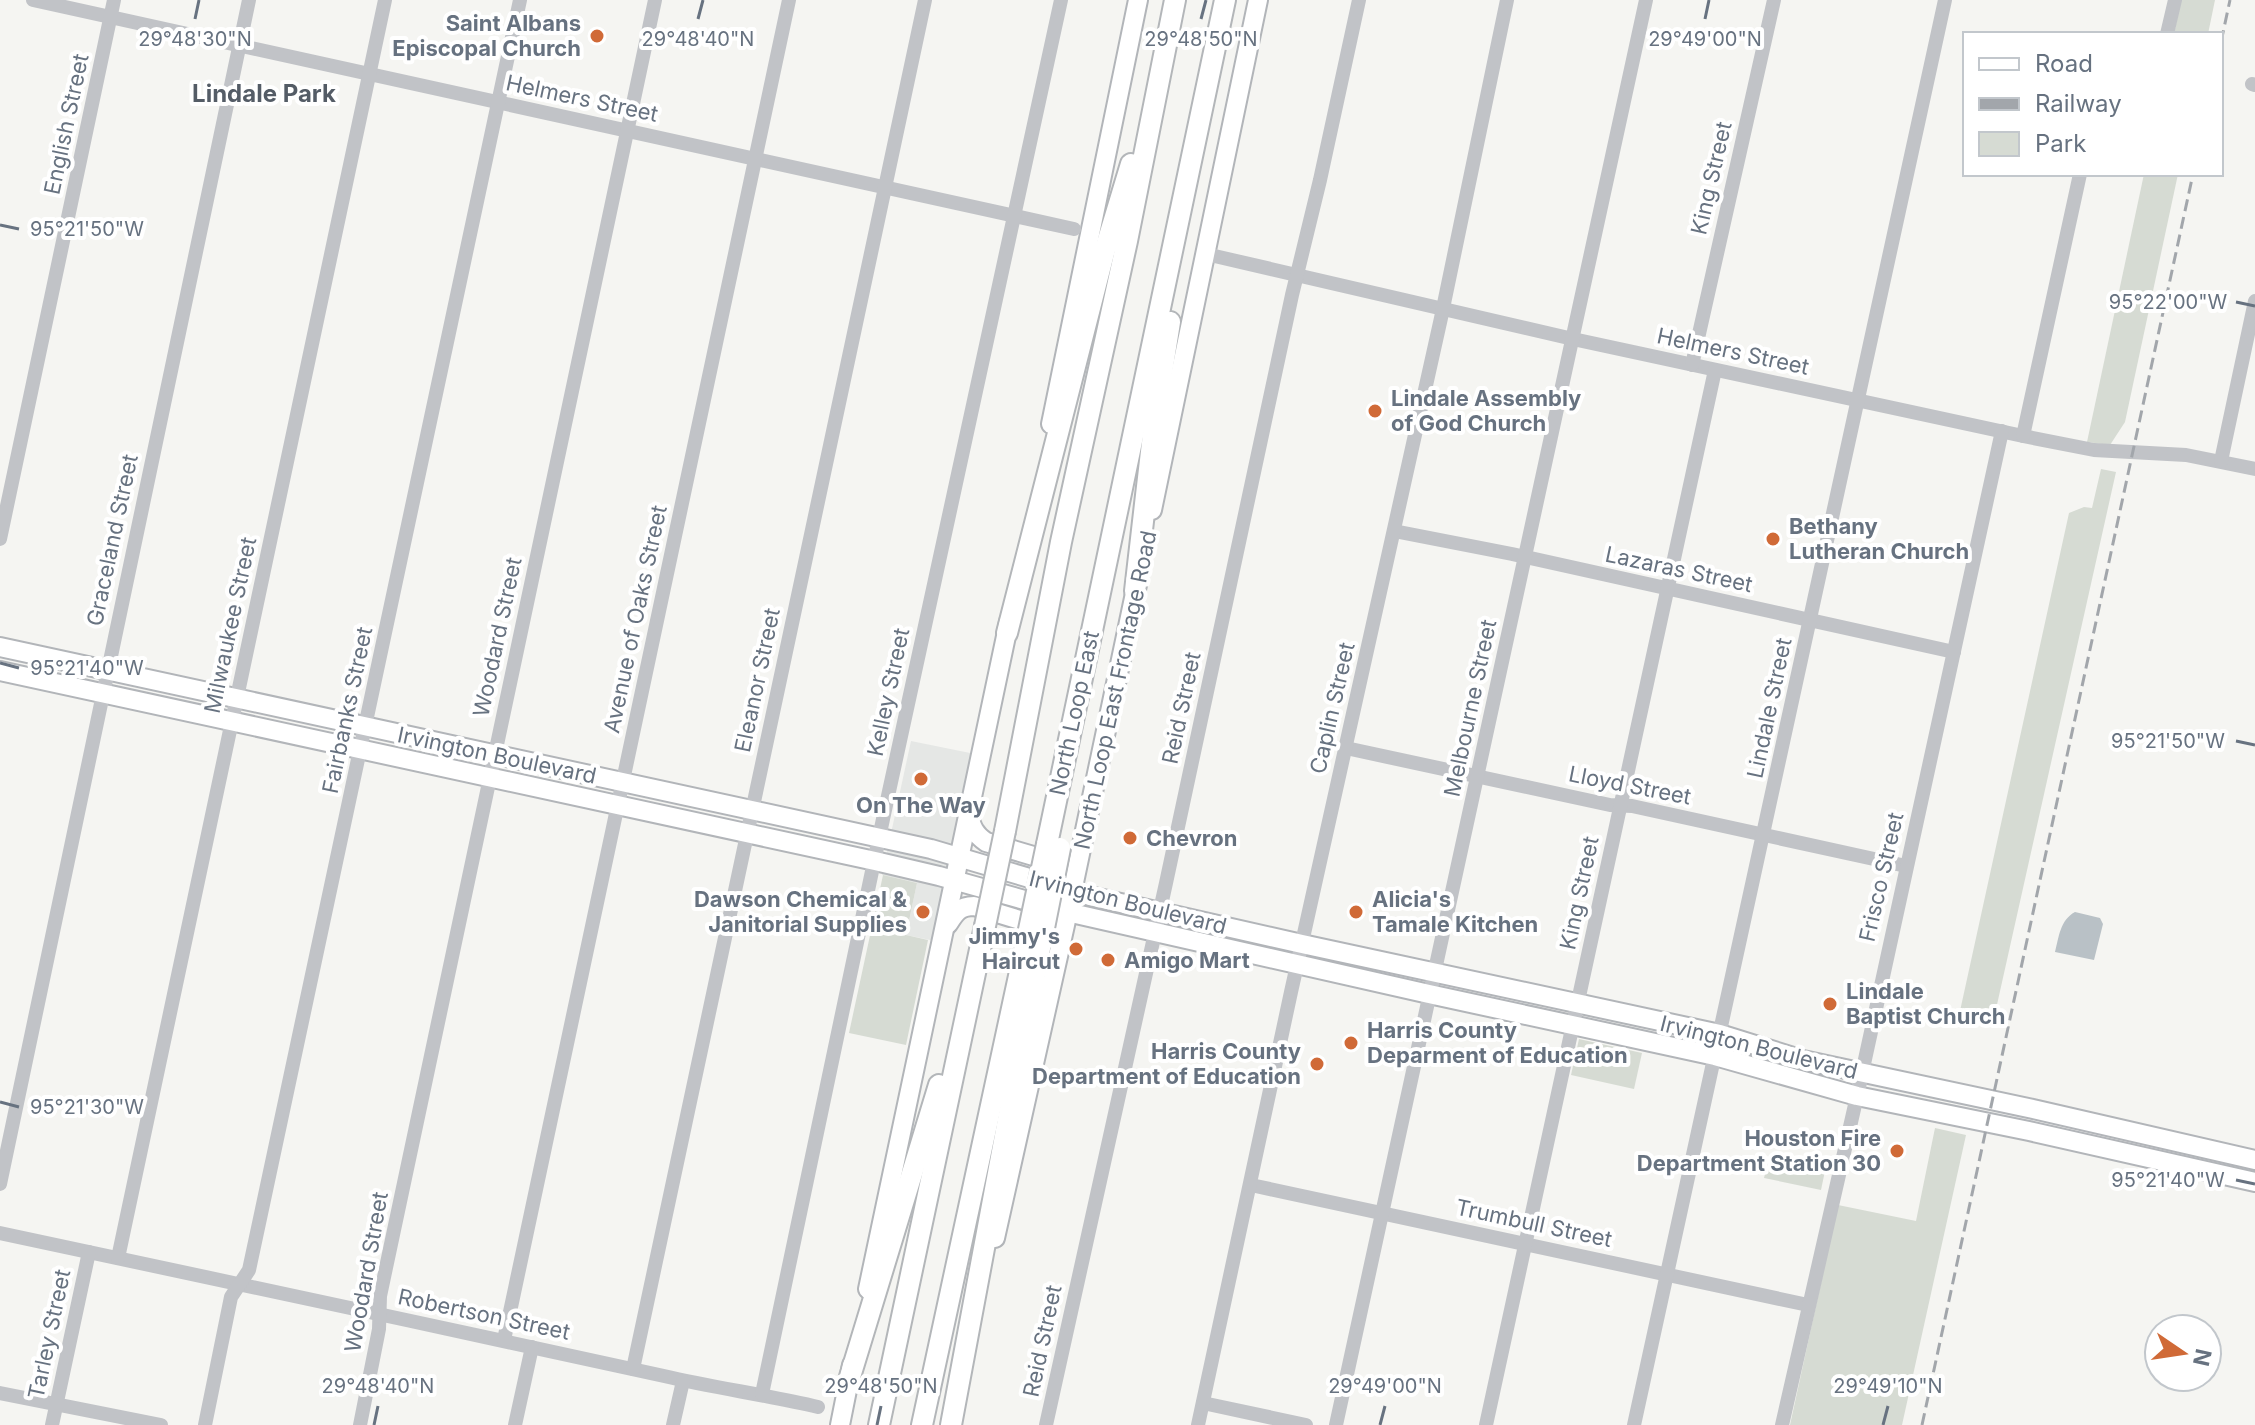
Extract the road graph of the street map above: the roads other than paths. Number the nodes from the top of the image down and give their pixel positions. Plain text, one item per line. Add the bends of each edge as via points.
1 (33, 0) edge
2 (114, 0) edge
3 (249, 0) edge
4 (385, 0) edge
5 (520, 0) edge
6 (655, 0) edge
7 (789, 0) edge
8 (925, 0) edge
9 (1061, 0) edge
10 (1138, 0) edge
11 (1175, 0) edge
12 (1225, 0) edge
13 (1258, 0) edge
14 (1359, 0) edge
15 (1507, 0) edge
16 (1646, 0) edge
17 (1774, 0) edge
18 (1945, 0) edge
19 (2175, 0) edge
20 (111, 17) junction
21 (2167, 32) edge
22 (240, 46) junction
23 (1165, 49) junction
24 (369, 74) junction
25 (1207, 85) junction
26 (498, 103) junction
27 (626, 130) junction
28 (756, 159) junction
29 (2080, 176) edge
30 (885, 186) junction
31 (1013, 215) junction
32 (1074, 229) dead end
33 (1206, 254) junction
34 (1296, 276) junction
35 (2255, 301) edge
36 (1442, 310) junction
37 (1573, 339) junction
38 (1692, 365) junction
39 (1715, 370) junction
40 (1858, 399) junction
41 (2002, 431) junction
42 (2023, 436) junction
43 (2221, 461) junction
44 (2255, 469) edge
45 (1394, 531) junction
46 (0, 539) edge
47 (1525, 557) junction
48 (1668, 589) junction
49 (1135, 591) junction
50 (1811, 620) junction
51 (1007, 633) junction
52 (0, 647) edge
53 (1954, 652) junction
54 (0, 671) edge
55 (107, 671) junction
56 (103, 693) junction
57 (237, 699) junction
58 (232, 721) junction
59 (366, 726) junction
60 (1346, 748) junction
61 (361, 749) junction
62 (494, 755) junction
63 (490, 777) junction
64 (1478, 777) junction
65 (623, 783) junction
66 (618, 805) junction
67 (1621, 805) junction
68 (752, 811) junction
69 (968, 814) junction
70 (747, 834) junction
71 (1764, 834) junction
72 (879, 839) junction
73 (1062, 848) junction
74 (959, 858) junction
75 (875, 861) junction
76 (1906, 866) junction
77 (955, 881) junction
78 (1072, 891) junction
79 (1159, 911) junction
80 (1067, 912) junction
81 (945, 928) junction
82 (1154, 932) junction
83 (1034, 941) junction
84 (1302, 944) junction
85 (979, 955) junction
86 (1056, 961) junction
87 (1297, 964) junction
88 (1435, 973) junction
89 (1429, 994) junction
90 (1578, 1004) junction
91 (1573, 1025) junction
92 (1720, 1034) junction
93 (1715, 1056) junction
94 (1862, 1073) junction
95 (1908, 1082) junction
96 (1857, 1096) junction
97 (1903, 1105) junction
98 (2033, 1109) junction
99 (2029, 1131) junction
100 (2169, 1141) junction
101 (2255, 1160) edge
102 (2164, 1163) junction
103 (2255, 1182) edge
104 (0, 1184) edge
105 (1251, 1185) junction
106 (1382, 1213) junction
107 (0, 1233) edge
108 (1525, 1245) junction
109 (89, 1252) junction
110 (118, 1258) junction
111 (1666, 1273) junction
112 (240, 1283) junction
113 (1808, 1305) junction
114 (379, 1314) junction
115 (504, 1340) junction
116 (532, 1347) junction
117 (633, 1369) junction
118 (849, 1380) junction
119 (683, 1381) junction
120 (0, 1393) edge
121 (762, 1394) junction
122 (1203, 1403) junction
123 (56, 1404) junction
124 (818, 1407) dead end
125 (52, 1425) edge
126 (161, 1425) edge
127 (205, 1425) edge
128 (360, 1425) edge
129 (515, 1425) edge
130 (673, 1425) edge
131 (840, 1425) edge
132 (879, 1425) edge
133 (922, 1425) edge
134 (953, 1425) edge
135 (1046, 1425) edge
136 (1198, 1425) edge
137 (1306, 1425) edge
138 (1336, 1425) edge
139 (1486, 1425) edge
140 (1634, 1425) edge
141 (1782, 1425) edge

1 - 20 street, Helmers Street
2 - 20 street, English Street
3 - 22 street, Graceland Street
4 - 24 street, Milwaukee Street
5 - 26 street, Fairbanks Street
6 - 27 street, Woodard Street
7 - 28 street, Avenue of Oaks Street
8 - 30 street, Eleanor Street
9 - 31 street, Kelley Street
10 - 51 main road
11 - 23 highway, North Loop East
12 - 25 highway, North Loop East
13 - 33 main road, North Loop East Frontage Road
14 - 34 street, Reid Street
15 - 36 street, Caplin Street
16 - 37 street, Melbourne Street
17 - 38 street, King Street
18 - 40 street, Lindale Street
19 - 21 street
20 - 22 street, Helmers Street
20 - 46 street, English Street
22 - 24 street, Helmers Street
22 - 55 street, Graceland Street
23 - 51 highway via 1104,253
23 - 85 highway, North Loop East, bridge
24 - 26 street, Helmers Street
24 - 57 street, Milwaukee Street
25 - 49 highway via 1155,417
25 - 73 highway, North Loop East via 1055,803
26 - 27 street, Helmers Street
26 - 59 street, Fairbanks Street
27 - 28 street, Helmers Street
27 - 62 street, Woodard Street
28 - 30 street, Helmers Street
28 - 65 street, Avenue of Oaks Street
29 - 42 street
30 - 31 street, Helmers Street
30 - 68 street, Eleanor Street
31 - 32 street, Helmers Street
31 - 72 street, Kelley Street
33 - 34 street, Helmers Street
33 - 49 main road, North Loop East Frontage Road
34 - 36 street, Helmers Street
34 - 79 street, Reid Street
35 - 43 street
36 - 37 street, Helmers Street
36 - 45 street, Caplin Street
37 - 38 street, Helmers Street
37 - 47 street, Melbourne Street
38 - 39 street, Helmers Street
39 - 40 street, Helmers Street
39 - 48 street, King Street
40 - 41 street, Helmers Street
40 - 50 street, Lindale Street
41 - 42 street, Helmers Street
41 - 53 street, Frisco Street
42 - 43 street, Helmers Street via 2094,450
43 - 44 street, Helmers Street
45 - 47 street, Lazaras Street
45 - 60 street, Caplin Street
47 - 48 street, Lazaras Street
47 - 64 street, Melbourne Street
48 - 50 street, Lazaras Street
48 - 67 street, King Street
49 - 73 main road, North Loop East Frontage Road
50 - 53 street, Lazaras Street
50 - 71 street, Lindale Street
51 - 69 main road
52 - 55 main road, Irvington Boulevard
53 - 76 street, Frisco Street
54 - 56 main road, Irvington Boulevard
55 - 56 street, Graceland Street
55 - 57 main road, Irvington Boulevard
56 - 58 main road, Irvington Boulevard
56 - 104 street, Graceland Street
57 - 58 street, Milwaukee Street
57 - 59 main road, Irvington Boulevard
58 - 61 main road, Irvington Boulevard
58 - 110 street, Milwaukee Street
59 - 61 street, Fairbanks Street
59 - 62 main road, Irvington Boulevard
60 - 64 street, Lloyd Street
60 - 84 street, Caplin Street
61 - 63 main road, Irvington Boulevard
61 - 112 street, Fairbanks Street via 249,1270
62 - 63 street, Woodard Street
62 - 65 main road, Irvington Boulevard
63 - 66 main road, Irvington Boulevard
63 - 114 street, Woodard Street
64 - 67 street, Lloyd Street
64 - 88 street, Melbourne Street
65 - 66 street, Avenue of Oaks Street
65 - 68 main road, Irvington Boulevard
66 - 70 main road, Irvington Boulevard
66 - 115 street, Avenue of Oaks Street
67 - 71 street, Lloyd Street
67 - 90 street, King Street
68 - 70 street, Eleanor Street
68 - 72 main road, Irvington Boulevard
69 - 73 main road via 972,829 986,842 1063,864
69 - 74 main road
70 - 75 main road, Irvington Boulevard
70 - 117 street, Eleanor Street
71 - 76 street, Lloyd Street
71 - 92 street, Lindale Street
72 - 74 main road, Irvington Boulevard
72 - 75 street, Kelley Street
73 - 78 main road, North Loop East Frontage Road
73 - 83 highway, North Loop East, bridge
74 - 77 main road
74 - 78 main road, Irvington Boulevard
75 - 77 main road, Irvington Boulevard
75 - 121 street, Kelley Street
76 - 94 street, Frisco Street
77 - 80 main road, Irvington Boulevard
77 - 81 main road
78 - 79 main road, Irvington Boulevard
78 - 80 main road, North Loop East Frontage Road
79 - 82 street, Reid Street
79 - 84 main road, Irvington Boulevard
80 - 82 main road, Irvington Boulevard
80 - 86 main road, North Loop East Frontage Road
81 - 86 main road via 956,911 974,906 1042,927 1054,942
81 - 118 main road
82 - 87 main road, Irvington Boulevard
82 - 135 street, Reid Street
83 - 133 highway, North Loop East
83 - 134 highway
84 - 87 street, Caplin Street
84 - 88 main road, Irvington Boulevard
85 - 118 highway
85 - 132 highway, North Loop East
86 - 134 main road, North Loop East Frontage Road
87 - 89 main road, Irvington Boulevard
87 - 105 street, Caplin Street
88 - 89 street, Melbourne Street
88 - 90 main road, Irvington Boulevard
89 - 91 main road, Irvington Boulevard
89 - 106 street, Melbourne Street
90 - 91 street, King Street
90 - 92 main road, Irvington Boulevard
91 - 93 main road, Irvington Boulevard
91 - 108 street, King Street
92 - 93 street, Lindale Street
92 - 94 main road, Irvington Boulevard
93 - 96 main road, Irvington Boulevard
93 - 111 street, Lindale Street
94 - 95 main road, Irvington Boulevard
94 - 96 street, Frisco Street
95 - 97 main road
95 - 98 main road, Irvington Boulevard
96 - 97 main road, Irvington Boulevard
96 - 113 street, Frisco Street
97 - 99 main road, Irvington Boulevard
98 - 99 main road
98 - 100 main road, Irvington Boulevard
99 - 102 main road, Irvington Boulevard
100 - 101 main road, Irvington Boulevard
100 - 102 main road
102 - 103 main road, Irvington Boulevard
105 - 106 street, Trumbull Street
105 - 122 street, Caplin Street
106 - 108 street, Trumbull Street
106 - 138 street, Melbourne Street
107 - 109 street, Robertson Street
108 - 111 street, Trumbull Street
108 - 139 street, King Street
109 - 110 street, Robertson Street
109 - 123 street, Tarley Street
110 - 112 street, Robertson Street
111 - 113 street, Trumbull Street
111 - 140 street, Lindale Street
112 - 114 street, Robertson Street
112 - 127 street, Fairbanks Street via 231,1297
113 - 141 street, Frisco Street
114 - 115 street, Robertson Street
114 - 128 street, Woodard Street
115 - 116 street, Robertson Street
116 - 117 street, Robertson Street
116 - 129 street
117 - 119 street, Robertson Street
118 - 131 main road
119 - 121 street, Robertson Street
119 - 130 street
120 - 123 street
121 - 124 street, Robertson Street
122 - 136 street, Caplin Street
122 - 137 street
123 - 125 street, Tarley Street
123 - 126 street

